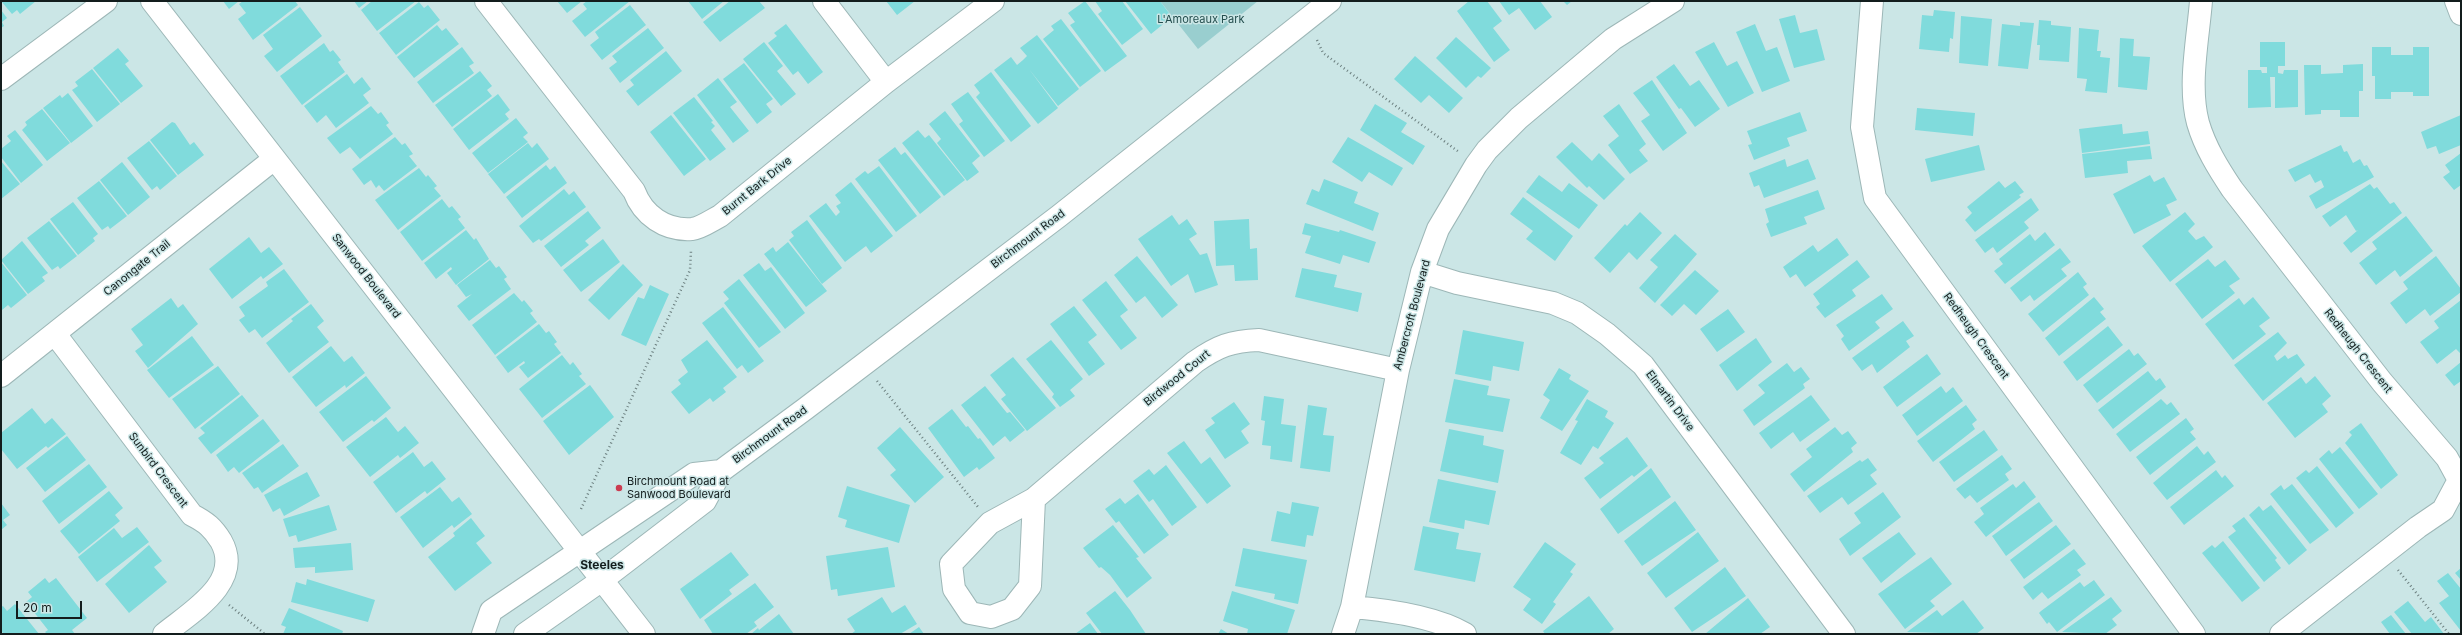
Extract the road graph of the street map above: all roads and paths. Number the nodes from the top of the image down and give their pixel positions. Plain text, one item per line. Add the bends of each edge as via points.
1 (106, 1) edge
2 (152, 1) edge
3 (486, 1) edge
4 (824, 1) edge
5 (993, 1) edge
6 (1330, 1) edge
7 (1673, 1) edge
8 (1872, 1) edge
9 (2201, 1) edge
10 (2456, 1) edge
11 (2461, 14) edge
12 (1323, 53) dead end
13 (1, 79) edge
14 (886, 82) junction
15 (274, 159) junction
16 (1476, 164) junction
17 (693, 229) junction
18 (1422, 272) junction
19 (55, 334) junction
20 (1398, 370) junction
21 (1, 376) edge
22 (888, 395) dead end
23 (721, 471) junction
24 (1034, 499) junction
25 (581, 509) dead end
26 (990, 523) junction
27 (580, 551) junction
28 (2384, 553) junction
29 (602, 580) junction
30 (214, 594) junction
31 (1352, 607) junction
32 (164, 634) edge
33 (264, 634) edge
34 (483, 634) edge
35 (525, 634) edge
36 (644, 634) edge
37 (1343, 634) edge
38 (1465, 634) edge
39 (1844, 634) edge
40 (2194, 634) edge
41 (2281, 634) edge
42 (2449, 634) edge

1 - 13 street
2 - 15 street, Sanwood Boulevard
3 - 17 street via 634,191 646,211 667,226
4 - 14 street
5 - 14 street, Burnt Bark Drive
6 - 23 street, Birchmount Road via 1059,216
7 - 16 street, Ambercroft Boulevard via 1612,39 1585,60 1519,118 1486,150
8 - 40 street, Redheugh Crescent via 1862,127 1875,198
9 - 28 street, Redheugh Crescent via 2194,74 2198,123 2213,160 2232,189 2377,376 2447,458 2459,480 2443,510
10 - 11 street
12 - 16 path
14 - 17 street, Burnt Bark Drive via 720,216
15 - 19 street, Canongate Trail
15 - 27 street, Sanwood Boulevard
16 - 18 street, Ambercroft Boulevard via 1438,229
17 - 25 path via 690,270
18 - 20 street, Ambercroft Boulevard
18 - 39 street, Elmartin Drive via 1457,283 1552,303 1577,312 1607,334 1643,365
19 - 21 street, Canongate Trail
19 - 30 street, Sunbird Crescent via 192,515 214,529 225,549 227,561 225,574
20 - 24 street, Birdwood Court via 1259,340 1237,341 1215,348 1195,362
20 - 31 street, Ambercroft Boulevard
22 - 26 path
23 - 27 street via 694,474
23 - 29 street, Birchmount Road via 705,502
24 - 26 street, Birdwood Court
24 - 26 street, Birdwood Court via 1030,586 1012,609 991,616 970,613 954,589 951,564
27 - 29 street, Sanwood Boulevard
27 - 34 street via 491,611
28 - 41 street, Redheugh Crescent
28 - 42 path
29 - 35 street, Birchmount Road
29 - 36 street, Sanwood Boulevard
30 - 32 street, Sunbird Crescent
30 - 33 path
31 - 37 street, Ambercroft Boulevard
31 - 38 street via 1385,610 1453,627

